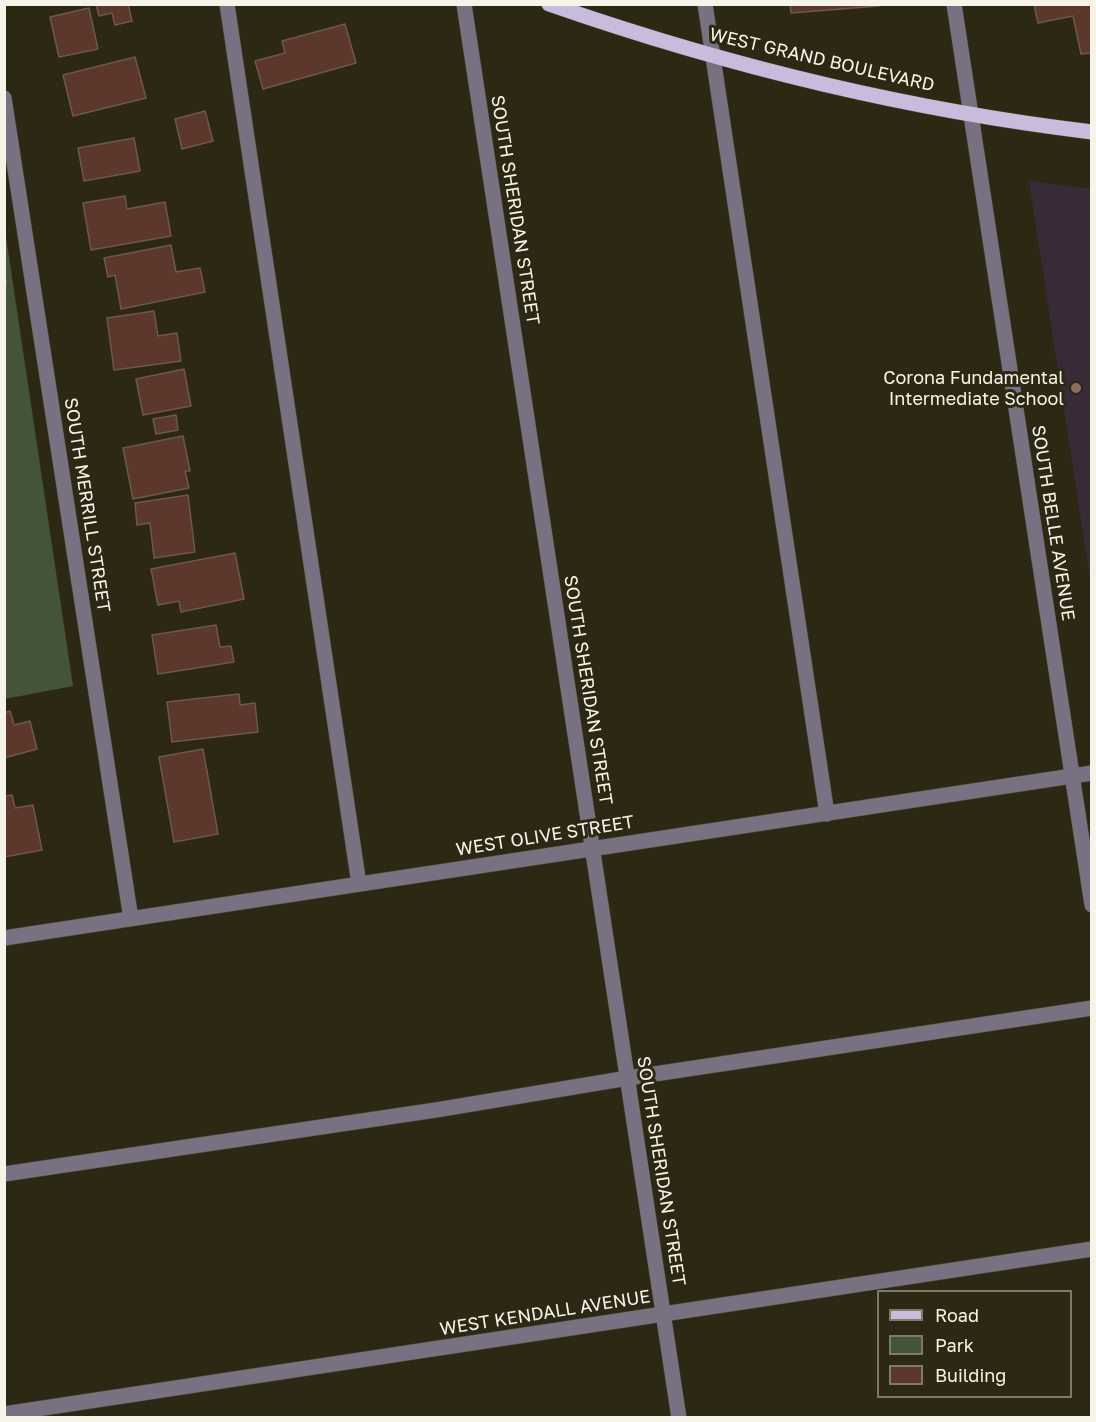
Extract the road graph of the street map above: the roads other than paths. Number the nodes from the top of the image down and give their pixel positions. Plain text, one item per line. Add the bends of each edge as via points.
1 (227, 4) edge
2 (464, 4) edge
3 (549, 4) edge
4 (705, 4) edge
5 (954, 4) edge
6 (713, 55) junction
7 (4, 98) edge
8 (971, 113) junction
9 (1092, 132) edge
10 (1092, 773) edge
11 (1072, 776) junction
12 (827, 813) junction
13 (592, 848) junction
14 (359, 884) junction
15 (1092, 904) edge
16 (131, 919) junction
17 (4, 938) edge
18 (1092, 1008) edge
19 (627, 1078) junction
20 (4, 1174) edge
21 (1092, 1250) edge
22 (664, 1315) junction
23 (4, 1414) edge
24 (679, 1418) edge

1 - 14 street
2 - 13 street, SOUTH SHERIDAN STREET
3 - 6 main road, WEST GRAND BOULEVARD
4 - 6 street
5 - 8 street, SOUTH BELLE AVENUE
6 - 8 main road, WEST GRAND BOULEVARD via 866,93
6 - 12 street
7 - 16 street, SOUTH MERRILL STREET
8 - 9 main road, WEST GRAND BOULEVARD
8 - 11 street, SOUTH BELLE AVENUE
10 - 11 street, WEST OLIVE STREET
11 - 12 street, WEST OLIVE STREET
11 - 15 street, SOUTH BELLE AVENUE
12 - 13 street, WEST OLIVE STREET
13 - 14 street, WEST OLIVE STREET
13 - 19 street, SOUTH SHERIDAN STREET
14 - 16 street, WEST OLIVE STREET
16 - 17 street, WEST OLIVE STREET
18 - 19 street
19 - 20 street
19 - 22 street, SOUTH SHERIDAN STREET
21 - 22 street, WEST KENDALL AVENUE
22 - 23 street, WEST KENDALL AVENUE
22 - 24 street, SOUTH SHERIDAN STREET

